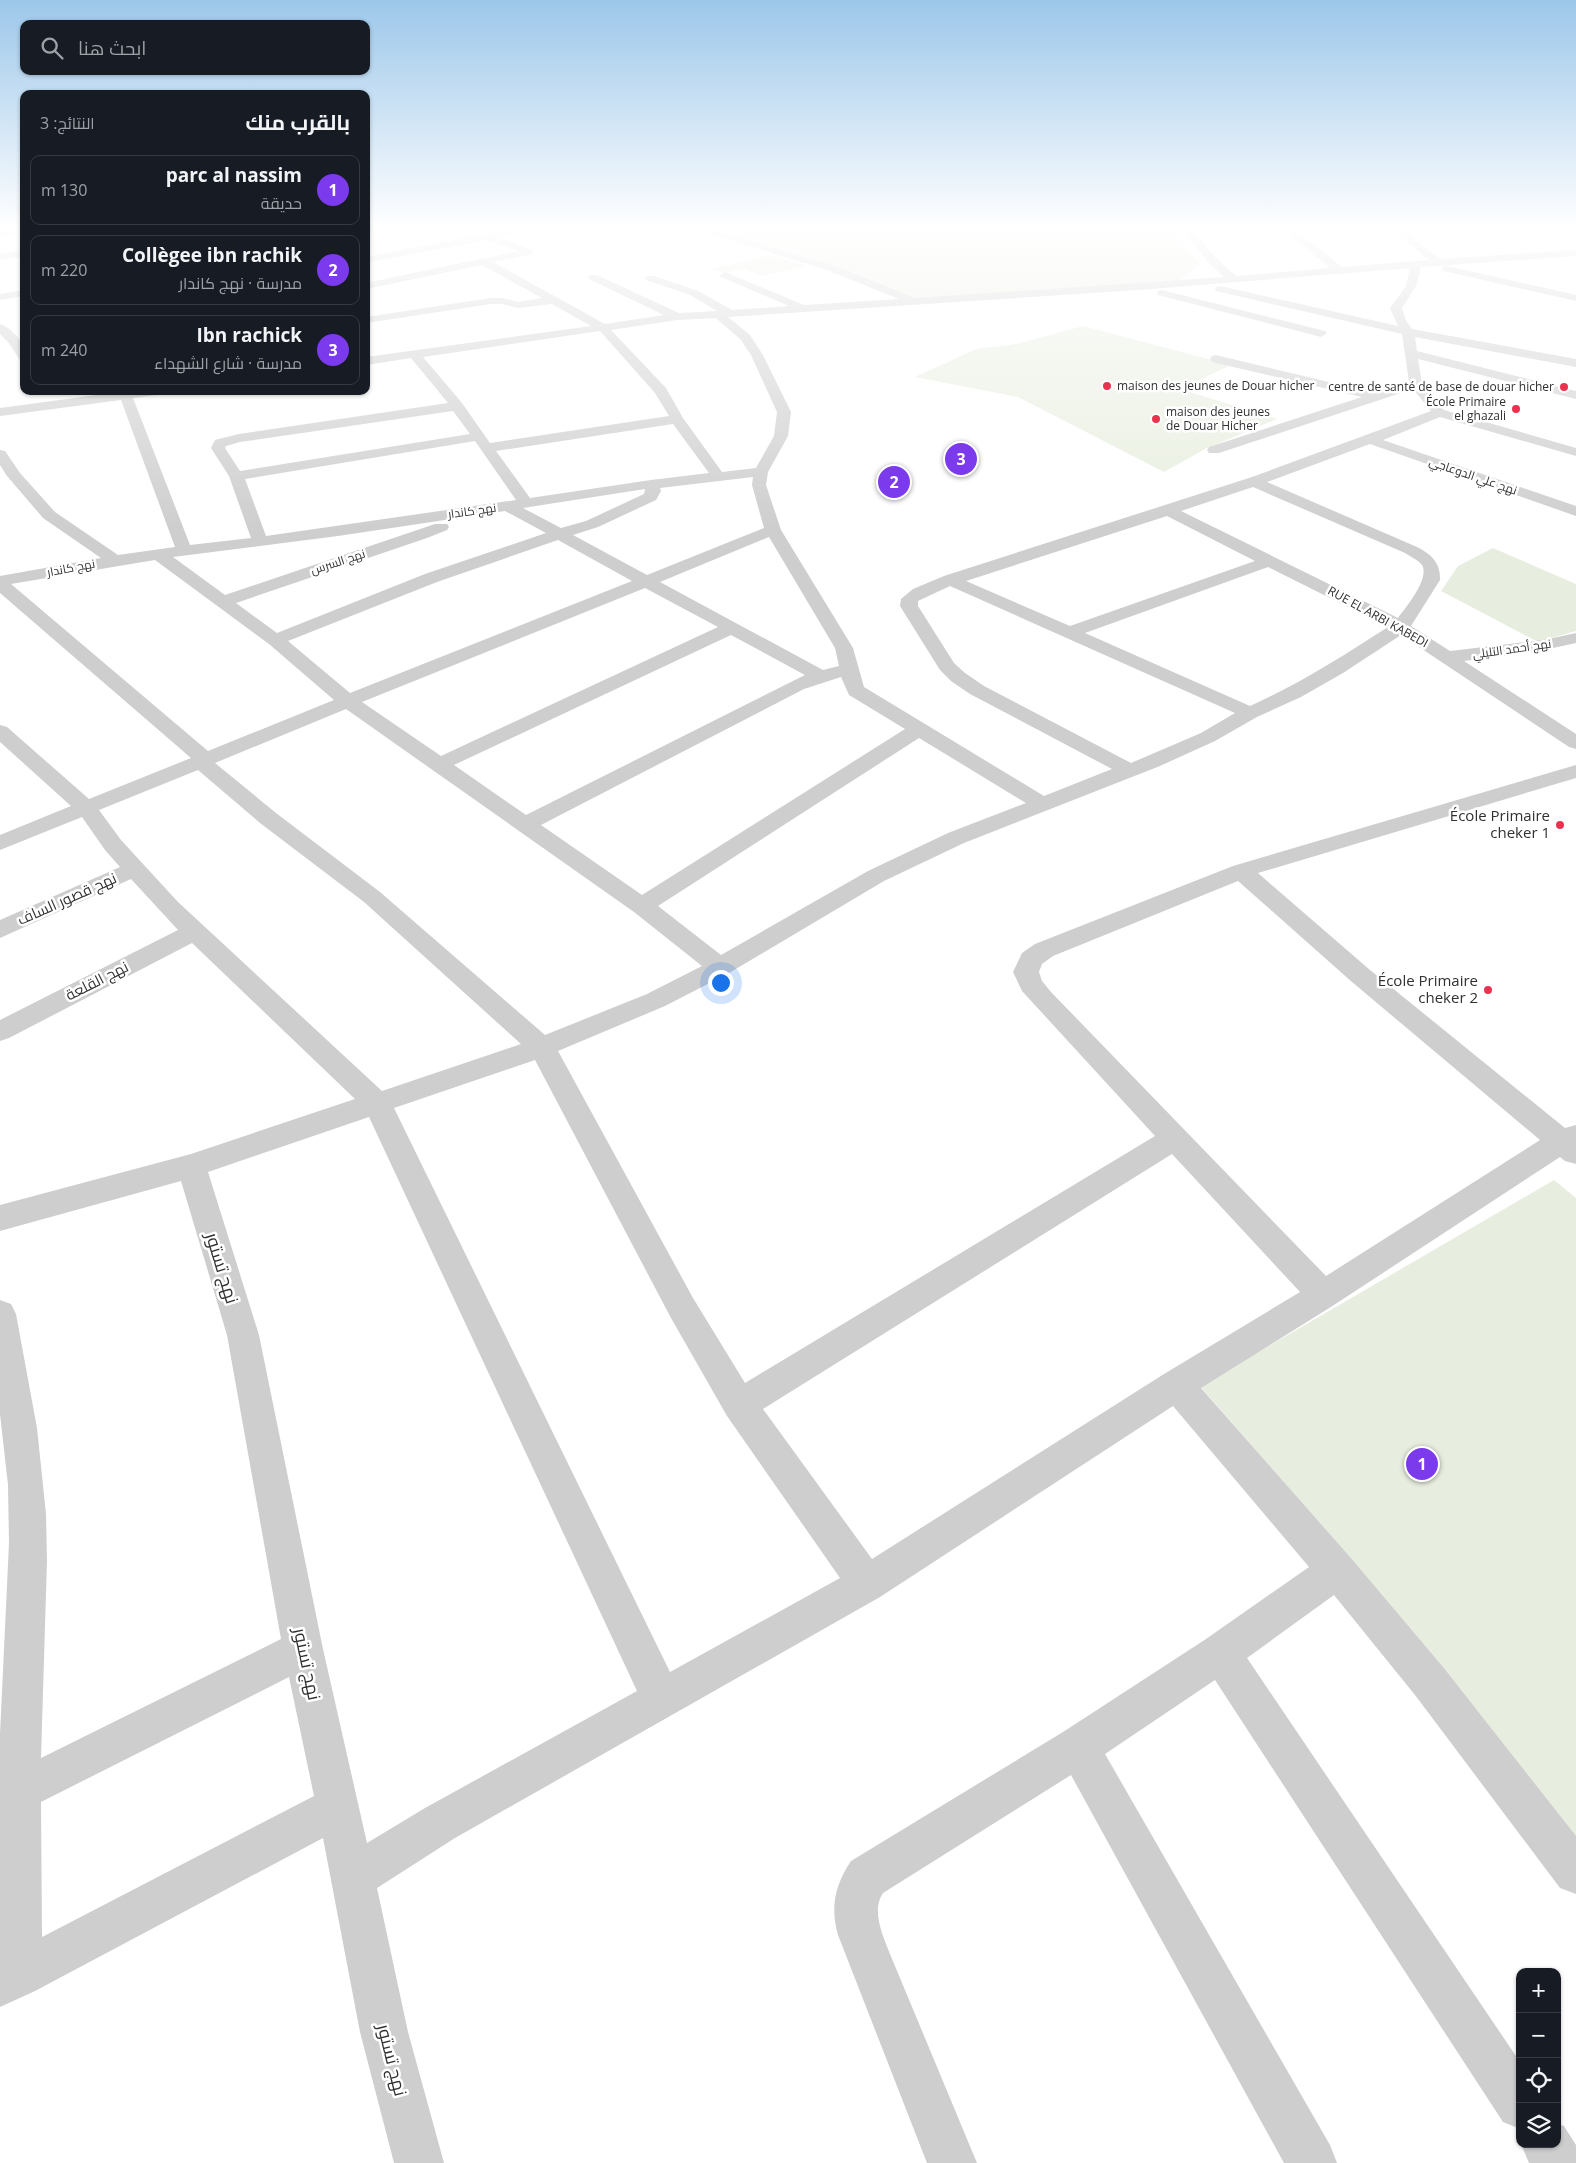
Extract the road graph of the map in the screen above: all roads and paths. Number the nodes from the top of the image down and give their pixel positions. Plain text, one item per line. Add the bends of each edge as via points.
1 (16, 326) dead end
2 (611, 326) edge
3 (735, 326) edge
4 (1292, 326) edge
5 (1381, 326) edge
6 (1403, 326) edge
7 (602, 327) junction
8 (1, 328) edge
9 (1408, 332) junction
10 (1321, 333) dead end
11 (20, 350) edge
12 (1411, 353) junction
13 (415, 355) junction
14 (1216, 359) dead end
15 (370, 361) edge
16 (1576, 363) edge
17 (1416, 384) junction
18 (42, 395) edge
19 (123, 395) edge
20 (130, 395) edge
21 (1576, 395) edge
22 (1376, 397) junction
23 (47, 406) junction
24 (457, 406) junction
25 (0, 412) edge
26 (1439, 413) junction
27 (677, 419) junction
28 (1371, 440) junction
29 (483, 442) junction
30 (1214, 450) dead end
31 (1576, 452) edge
32 (0, 454) edge
33 (761, 472) junction
34 (236, 476) junction
35 (718, 476) junction
36 (7, 477) edge
37 (1254, 482) junction
38 (651, 484) junction
39 (516, 504) junction
40 (1169, 511) junction
41 (1576, 511) edge
42 (444, 515) junction
43 (774, 530) junction
44 (558, 534) junction
45 (260, 541) junction
46 (184, 550) junction
47 (158, 554) junction
48 (115, 560) junction
49 (1270, 561) junction
50 (950, 580) junction
51 (0, 582) edge
52 (645, 582) junction
53 (222, 602) junction
54 (1401, 627) junction
55 (731, 628) junction
56 (1068, 633) junction
57 (1576, 638) edge
58 (275, 640) junction
59 (1448, 657) junction
60 (849, 669) junction
61 (820, 676) junction
62 (348, 701) junction
63 (1250, 712) junction
64 (918, 730) junction
65 (2, 736) edge
66 (1576, 743) edge
67 (203, 760) junction
68 (440, 764) junction
69 (1128, 770) junction
70 (1576, 771) edge
71 (1044, 805) junction
72 (87, 809) junction
73 (526, 824) junction
74 (0, 843) edge
75 (134, 869) junction
76 (1241, 871) junction
77 (642, 906) junction
78 (0, 930) edge
79 (194, 932) junction
80 (720, 967) junction
81 (0, 1030) edge
82 (542, 1047) junction
83 (376, 1103) junction
84 (1174, 1138) junction
85 (1571, 1144) edge
86 (191, 1166) junction
87 (0, 1218) edge
88 (1323, 1295) junction
89 (0, 1314) edge
90 (1176, 1385) junction
91 (8, 1400) edge
92 (740, 1406) junction
93 (1337, 1570) junction
94 (867, 1584) junction
95 (12, 1621) edge
96 (303, 1649) junction
97 (1220, 1653) junction
98 (661, 1698) junction
99 (1078, 1746) junction
100 (19, 1791) junction
101 (338, 1807) junction
102 (1576, 1872) edge
103 (352, 1878) junction
104 (9, 1979) edge
105 (1519, 2103) edge
106 (1549, 2148) edge
107 (419, 2163) edge
108 (952, 2163) edge
109 (1312, 2163) edge
110 (1558, 2163) edge

1 - 8 street
2 - 7 street
3 - 33 street via 757,355 784,412 781,436
4 - 10 street
5 - 9 street
6 - 9 street
7 - 13 street
7 - 27 street via 661,391
8 - 11 street
9 - 12 street
9 - 16 street
12 - 17 street
12 - 21 street
13 - 15 street
13 - 24 street
14 - 22 street
17 - 22 street
17 - 26 street
18 - 23 street
19 - 23 street
20 - 46 street
22 - 30 street
23 - 25 street
24 - 29 street
24 - 34 street via 224,441 218,448
26 - 28 street
26 - 31 street
27 - 29 street
27 - 35 street
28 - 37 street
28 - 41 street, نهج علي الدوعاجي
29 - 34 street
29 - 39 street
32 - 36 street
33 - 35 street, نهج كاندار
33 - 43 street via 759,485
34 - 45 street
35 - 38 street, نهج كاندار
36 - 48 street via 50,515
37 - 40 street
37 - 54 street via 1411,550 1429,562 1432,580
38 - 39 street, نهج كاندار
38 - 44 street via 652,495 648,500 592,524
39 - 42 street, نهج كاندار
39 - 44 street
40 - 49 street, RUE EL ARBI KABEDI
40 - 50 street
42 - 45 street, نهج كاندار
42 - 53 street, نهج السرس via 441,526 430,532
43 - 52 street
43 - 60 street via 844,648
44 - 52 street
44 - 58 street via 432,578
45 - 46 street, نهج كاندار
46 - 47 street, نهج كاندار
47 - 48 street, نهج كاندار
47 - 53 street
48 - 51 street, نهج كاندار
49 - 54 street, RUE EL ARBI KABEDI
49 - 56 street
50 - 56 street
50 - 69 street via 913,596 908,602 947,666 977,690
51 - 67 street
52 - 55 street
52 - 62 street
53 - 58 street
54 - 59 street, RUE EL ARBI KABEDI
54 - 63 street via 1294,693
55 - 61 street
55 - 68 street
56 - 63 street
57 - 59 street, نهج أحمد التليلي via 1544,646
58 - 62 street
59 - 66 street, RUE EL ARBI KABEDI
60 - 61 street
60 - 64 street via 856,691
61 - 73 street
62 - 67 street
62 - 68 street
63 - 69 street via 1182,750
64 - 71 street
64 - 77 street
65 - 72 street
67 - 72 street
67 - 82 street via 268,818 372,897
68 - 73 street
69 - 71 street
70 - 76 street
71 - 80 street via 956,838 876,876
72 - 74 street
72 - 75 street
73 - 77 street
75 - 78 street, نهج قصور الساف
75 - 79 street
76 - 84 street via 1044,950 1027,966 1028,979 1042,998
76 - 85 street via 1368,982
77 - 80 street
79 - 81 street, نهج القلعة
79 - 83 street
80 - 82 street via 656,1000
82 - 83 street
82 - 92 street via 682,1308
83 - 86 street
83 - 98 street
84 - 88 street
84 - 92 street
85 - 88 street
86 - 87 street
86 - 96 street, نهج تستور via 243,1336
88 - 90 street
89 - 91 street
90 - 93 street
90 - 94 street
91 - 95 street via 24,1475 28,1543
92 - 94 street
93 - 97 street
93 - 102 street via 1429,1681
94 - 98 street
95 - 100 street
96 - 100 street
96 - 101 street, نهج تستور
97 - 99 street
97 - 105 street
98 - 103 street via 440,1823
99 - 108 street via 867,1877 857,1892 856,1920 867,1955
99 - 109 street
100 - 104 street
101 - 103 street, نهج تستور
101 - 104 street
103 - 107 street, نهج تستور via 384,2032
106 - 110 street

